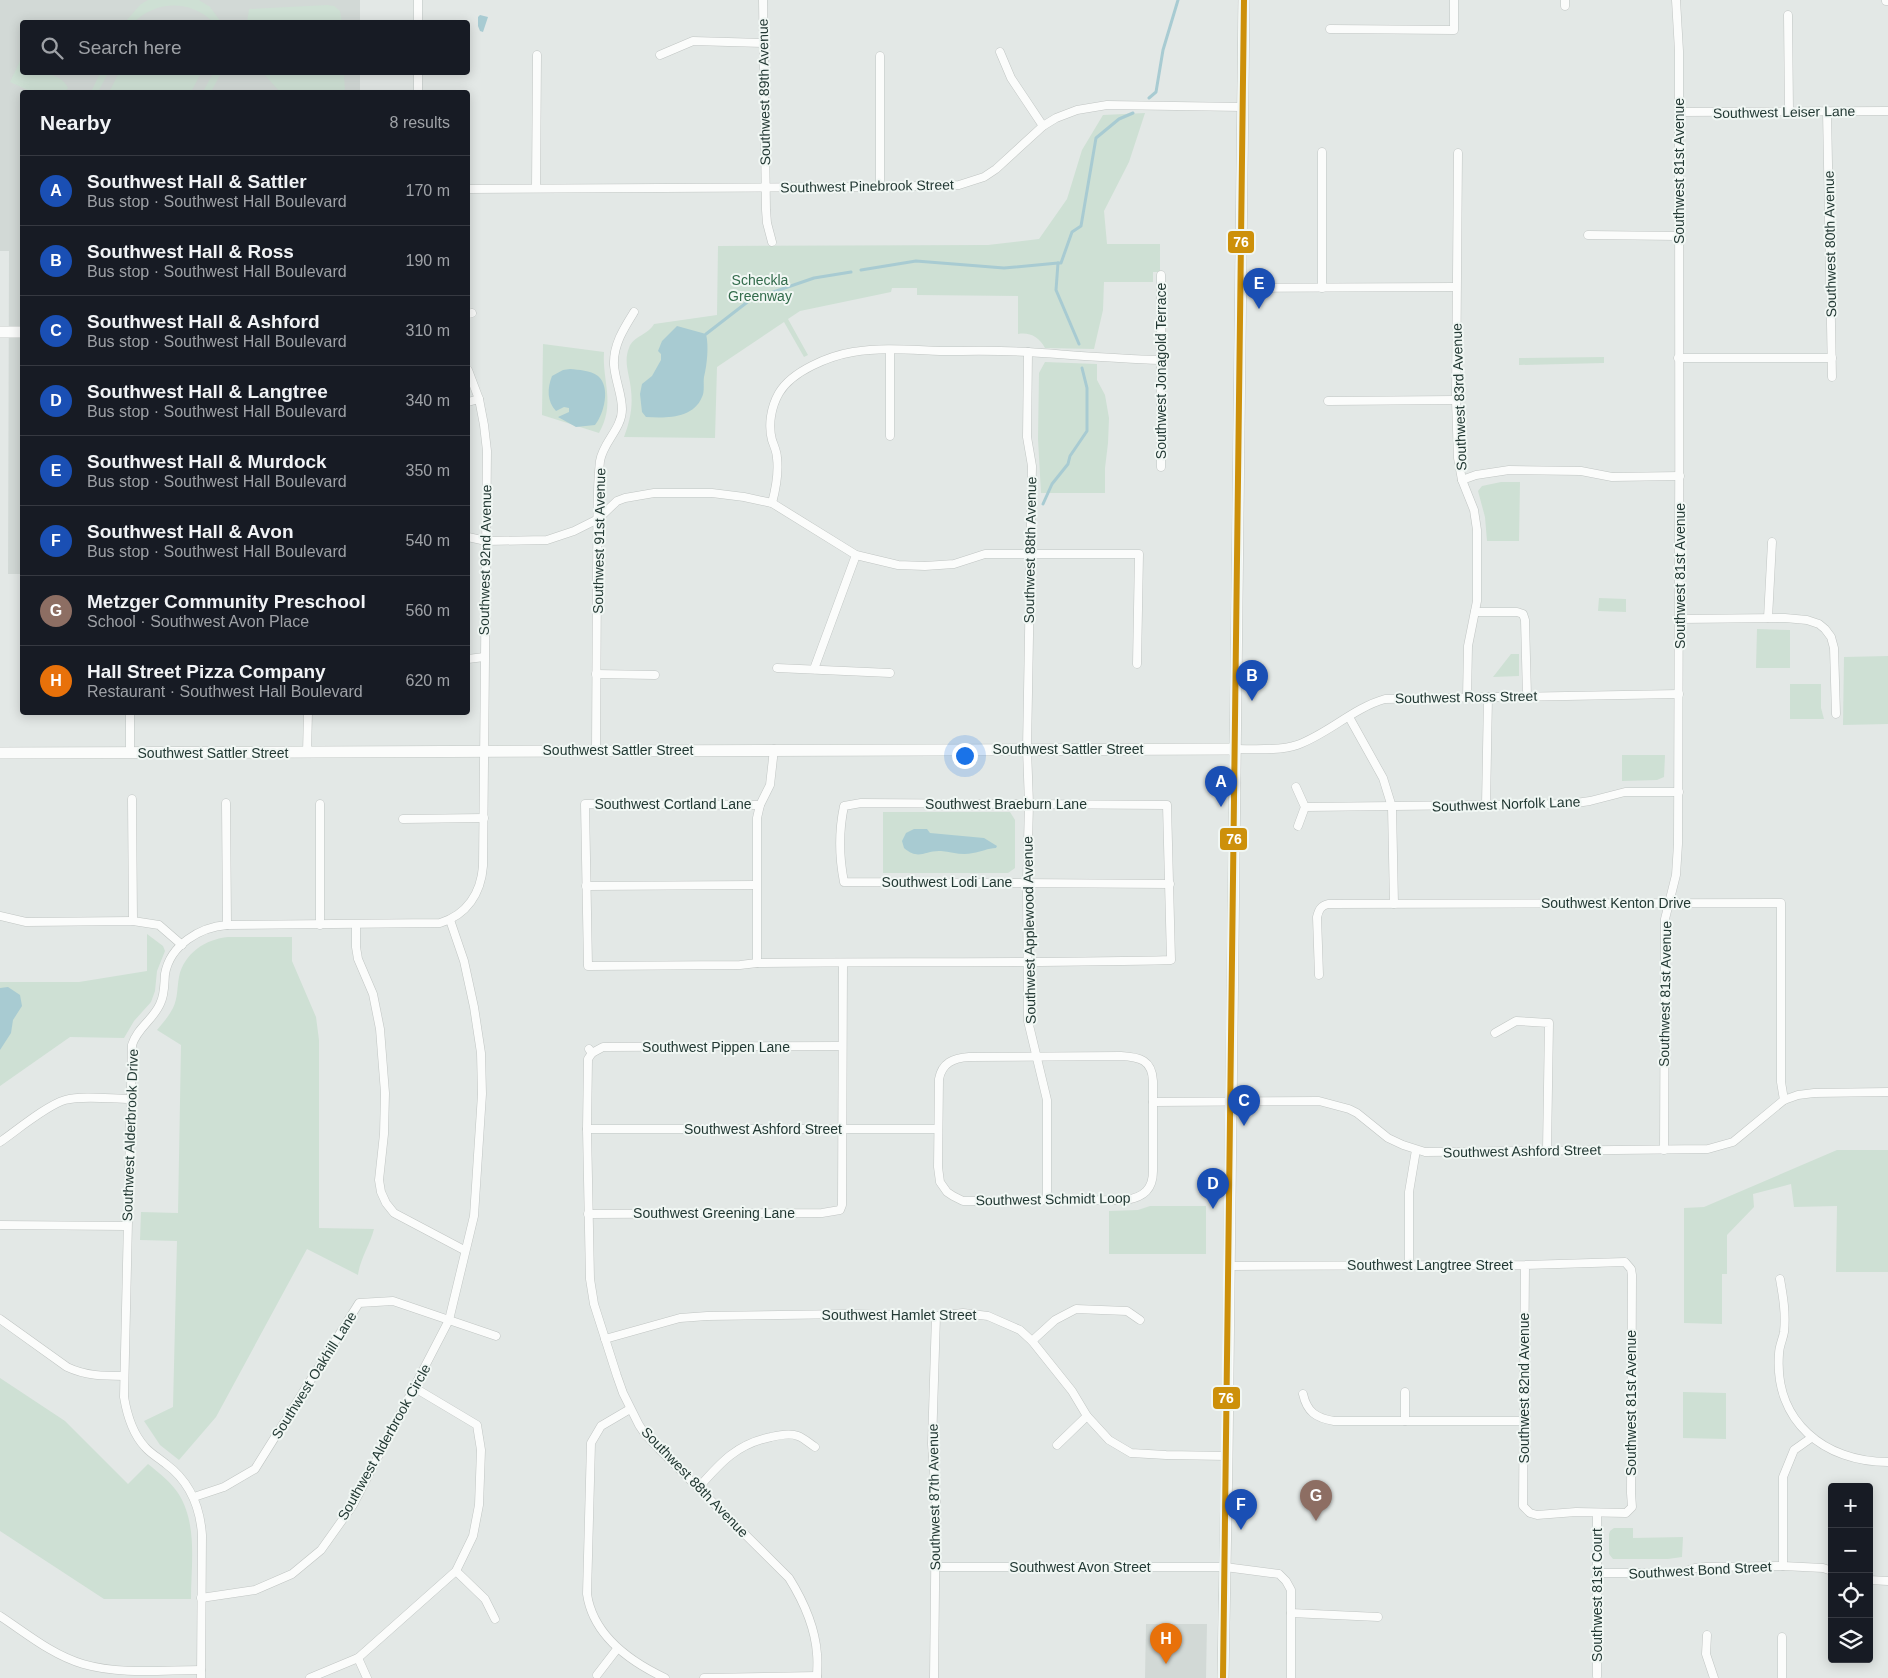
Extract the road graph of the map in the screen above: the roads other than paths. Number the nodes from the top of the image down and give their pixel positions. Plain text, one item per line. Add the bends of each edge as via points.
1 (418, 0) edge
2 (764, 0) edge
3 (1244, 0) edge
4 (1454, 0) edge
5 (1676, 0) edge
6 (1788, 15) dead end
7 (418, 20) edge
8 (1330, 29) dead end
9 (763, 43) junction
10 (1000, 52) dead end
11 (660, 55) dead end
12 (537, 56) dead end
13 (880, 56) dead end
14 (418, 75) edge
15 (418, 90) edge
16 (1243, 107) junction
17 (1827, 111) junction
18 (1888, 111) edge
19 (1679, 112) junction
20 (1789, 112) junction
21 (1043, 126) junction
22 (1322, 152) dead end
23 (1458, 152) dead end
24 (766, 187) junction
25 (880, 187) junction
26 (536, 188) junction
27 (470, 189) edge
28 (1588, 235) dead end
29 (1679, 236) junction
30 (772, 242) dead end
31 (1161, 276) dead end
32 (1456, 287) junction
33 (1240, 288) junction
34 (1322, 288) junction
35 (634, 312) dead end
36 (0, 332) edge
37 (20, 332) edge
38 (890, 350) junction
39 (1028, 352) junction
40 (1678, 358) junction
41 (1832, 358) junction
42 (1160, 360) junction
43 (470, 376) edge
44 (1832, 377) dead end
45 (478, 399) junction
46 (1456, 400) junction
47 (470, 401) edge
48 (1328, 401) dead end
49 (890, 436) dead end
50 (1161, 467) dead end
51 (1680, 476) junction
52 (1462, 480) junction
53 (772, 503) junction
54 (598, 519) junction
55 (470, 537) edge
56 (486, 541) junction
57 (1772, 542) dead end
58 (1030, 553) junction
59 (856, 555) junction
60 (1475, 612) junction
61 (1768, 618) junction
62 (1680, 619) junction
63 (484, 657) junction
64 (470, 659) edge
65 (1137, 664) dead end
66 (777, 668) dead end
67 (814, 669) junction
68 (890, 673) dead end
69 (596, 674) junction
70 (655, 675) dead end
71 (1680, 694) junction
72 (1527, 696) junction
73 (1488, 697) junction
74 (1467, 698) junction
75 (1836, 714) dead end
76 (130, 715) edge
77 (308, 715) edge
78 (1349, 717) junction
79 (1027, 749) junction
80 (1236, 749) junction
81 (596, 750) junction
82 (774, 750) junction
83 (484, 752) junction
84 (0, 753) edge
85 (130, 753) junction
86 (307, 753) junction
87 (1296, 787) dead end
88 (1679, 792) junction
89 (132, 799) dead end
90 (226, 804) dead end
91 (320, 804) dead end
92 (1028, 804) junction
93 (760, 805) junction
94 (1486, 805) junction
95 (1305, 807) junction
96 (1392, 807) junction
97 (484, 818) junction
98 (403, 819) dead end
99 (1298, 826) dead end
100 (844, 882) joint
101 (1027, 882) junction
102 (1170, 884) junction
103 (756, 885) junction
104 (586, 886) junction
105 (1668, 903) junction
106 (1394, 904) junction
107 (0, 916) edge
108 (450, 920) junction
109 (133, 921) junction
110 (320, 925) junction
111 (356, 925) junction
112 (227, 926) junction
113 (182, 945) junction
114 (1028, 962) junction
115 (843, 963) junction
116 (757, 964) junction
117 (1319, 974) dead end
118 (1496, 1033) dead end
119 (842, 1046) junction
120 (590, 1051) joint
121 (1036, 1057) junction
122 (1888, 1092) edge
123 (130, 1099) junction
124 (1784, 1100) junction
125 (1153, 1102) junction
126 (1232, 1102) junction
127 (842, 1128) junction
128 (938, 1129) junction
129 (587, 1130) junction
130 (0, 1142) edge
131 (1416, 1150) junction
132 (1547, 1150) junction
133 (1664, 1150) junction
134 (1047, 1200) junction
135 (588, 1214) junction
136 (0, 1225) edge
137 (127, 1226) junction
138 (464, 1250) junction
139 (1409, 1264) junction
140 (1525, 1264) junction
141 (1628, 1264) joint
142 (1230, 1266) junction
143 (1780, 1278) dead end
144 (936, 1316) junction
145 (0, 1319) edge
146 (449, 1320) junction
147 (1140, 1320) dead end
148 (496, 1336) dead end
149 (605, 1339) junction
150 (1032, 1341) junction
151 (124, 1376) junction
152 (415, 1388) junction
153 (1405, 1392) dead end
154 (1303, 1394) dead end
155 (630, 1409) junction
156 (1087, 1416) junction
157 (1405, 1421) junction
158 (1524, 1422) junction
159 (1811, 1438) junction
160 (1057, 1444) dead end
161 (815, 1447) dead end
162 (1227, 1456) junction
163 (1888, 1462) edge
164 (699, 1487) junction
165 (194, 1497) junction
166 (1597, 1514) junction
167 (1783, 1566) junction
168 (935, 1567) junction
169 (1225, 1567) junction
170 (1828, 1570) edge
171 (456, 1571) junction
172 (1598, 1573) junction
173 (1873, 1580) edge
174 (1888, 1581) edge
175 (201, 1598) junction
176 (1291, 1613) junction
177 (0, 1616) edge
178 (1378, 1617) dead end
179 (495, 1619) dead end
180 (1707, 1635) dead end
181 (1782, 1637) dead end
182 (617, 1649) junction
183 (358, 1658) junction
184 (201, 1674) edge
185 (596, 1675) dead end
186 (1598, 1676) dead end
187 (817, 1677) edge
188 (310, 1678) edge
189 (367, 1678) edge
190 (665, 1678) edge
191 (704, 1678) edge
192 (934, 1678) edge
193 (1223, 1678) edge
194 (1291, 1678) edge
195 (1714, 1678) edge
196 (1782, 1678) edge

1 - 7 street
2 - 9 street, Southwest 89th Avenue
3 - 16 main road
4 - 8 street via 1454,30
5 - 19 street, Southwest 81st Avenue
6 - 20 street
9 - 11 street via 693,41
9 - 24 street, Southwest 89th Avenue
10 - 21 street via 1011,78
12 - 26 street
13 - 25 street
14 - 15 street
16 - 21 street, Southwest Pinebrook Street via 1107,105 1077,110
16 - 33 main road
17 - 18 street, Southwest Leiser Lane
17 - 20 street, Southwest Leiser Lane
17 - 41 street, Southwest 80th Avenue
19 - 20 street, Southwest Leiser Lane
19 - 29 street, Southwest 81st Avenue
21 - 25 street, Southwest Pinebrook Street via 996,169 973,181 959,185
22 - 34 street
23 - 32 street, Southwest 83rd Avenue
24 - 25 street, Southwest Pinebrook Street
24 - 26 street, Southwest Pinebrook Street
24 - 30 street, Southwest 89th Avenue via 767,223
26 - 27 street, Southwest Pinebrook Street
28 - 29 street
29 - 40 street, Southwest 81st Avenue
31 - 42 street, Southwest Jonagold Terrace
32 - 34 street
32 - 46 street, Southwest 83rd Avenue
33 - 34 street
33 - 80 main road
35 - 54 street, Southwest 91st Avenue via 614,354 622,411 600,459
36 - 37 main road
38 - 39 street
38 - 49 street
38 - 53 street via 869,350 830,358 787,382 774,404 770,426 778,467
39 - 42 street
39 - 58 street, Southwest 88th Avenue via 1027,437 1032,466
40 - 41 street
40 - 51 street, Southwest 81st Avenue
41 - 44 street, Southwest 80th Avenue
42 - 50 street, Southwest Jonagold Terrace
43 - 45 street, Southwest 92nd Avenue
45 - 47 street
45 - 56 street, Southwest 92nd Avenue via 486,438
46 - 48 street
46 - 52 street, Southwest 83rd Avenue
51 - 52 street via 1612,477 1581,471 1509,470
51 - 62 street, Southwest 81st Avenue
52 - 60 street, Southwest 83rd Avenue via 1476,520
53 - 54 street via 712,493 654,493 617,500
53 - 59 street
54 - 56 street via 546,540
54 - 69 street, Southwest 91st Avenue
55 - 56 street
56 - 63 street, Southwest 92nd Avenue
57 - 61 street
58 - 59 street via 985,554 954,564 925,566 898,565
58 - 65 street via 1139,554
58 - 79 street, Southwest 88th Avenue
59 - 67 street
60 - 72 street via 1523,614
60 - 74 street, Southwest 83rd Avenue via 1468,646
61 - 62 street
61 - 75 street via 1811,621 1828,633 1834,648
62 - 71 street, Southwest 81st Avenue
63 - 64 street
63 - 83 street, Southwest 92nd Avenue
66 - 67 street
67 - 68 street
69 - 70 street
69 - 81 street, Southwest 91st Avenue
71 - 72 street, Southwest Ross Street
71 - 88 street, Southwest 81st Avenue
72 - 73 street, Southwest Ross Street
73 - 74 street, Southwest Ross Street
73 - 94 street
74 - 78 street, Southwest Ross Street via 1385,699
76 - 85 street
77 - 86 street
78 - 80 street, Southwest Ross Street via 1295,746
78 - 96 street via 1383,778
79 - 80 main road, Southwest Sattler Street
79 - 82 main road, Southwest Sattler Street
79 - 92 street, Southwest Applewood Avenue
80 - 126 main road
81 - 82 main road, Southwest Sattler Street
81 - 83 main road, Southwest Sattler Street
82 - 93 street via 770,786
83 - 86 main road, Southwest Sattler Street
83 - 97 street
84 - 85 main road, Southwest Sattler Street
85 - 86 main road, Southwest Sattler Street
87 - 95 street
88 - 94 street, Southwest Norfolk Lane via 1625,792 1569,804
88 - 105 street, Southwest 81st Avenue via 1676,875
89 - 109 street
90 - 112 street
91 - 110 street
92 - 100 street, Southwest Braeburn Lane via 861,803 844,806 841,820
92 - 101 street, Southwest Applewood Avenue
92 - 102 street, Southwest Braeburn Lane via 1168,805
93 - 103 street
93 - 104 street, Southwest Cortland Lane via 585,804
94 - 96 street, Southwest Norfolk Lane
95 - 96 street, Southwest Norfolk Lane
95 - 99 street
96 - 106 street
97 - 98 street
97 - 108 street via 480,885 472,901
100 - 101 street, Southwest Lodi Lane
101 - 102 street, Southwest Lodi Lane
101 - 114 street, Southwest Applewood Avenue
102 - 114 street via 1171,960
103 - 104 street
103 - 116 street
104 - 116 street via 588,966
105 - 106 street, Southwest Kenton Drive
105 - 124 street, Southwest Kenton Drive via 1781,903 1781,1082
105 - 133 street, Southwest 81st Avenue via 1665,919
106 - 117 street, Southwest Kenton Drive via 1323,906 1317,916
107 - 109 street via 26,922
108 - 111 street, Southwest Alderbrook Drive via 427,924
108 - 138 street, Southwest Alderbrook Circle via 464,961 481,1053 482,1094 474,1216
109 - 113 street via 159,925
110 - 111 street, Southwest Alderbrook Drive
110 - 112 street, Southwest Alderbrook Drive
111 - 138 street via 358,959 373,994 382,1048 385,1093 382,1192 394,1213
112 - 113 street, Southwest Alderbrook Drive via 204,930
113 - 123 street, Southwest Alderbrook Drive via 167,968 159,1006 134,1037
114 - 115 street
114 - 121 street, Southwest Applewood Avenue via 1028,1021
115 - 116 street
115 - 119 street
118 - 132 street via 1516,1022 1549,1023
119 - 120 street, Southwest Pippen Lane via 603,1046
119 - 127 street
120 - 129 street, Southwest 88th Avenue
121 - 125 street, Southwest Schmidt Loop via 1121,1056 1139,1059 1146,1062 1153,1074
121 - 128 street, Southwest Schmidt Loop via 969,1057 945,1064 940,1074
121 - 134 street, Southwest Applewood Avenue via 1046,1100
122 - 124 street, Southwest Ashford Street via 1814,1093
123 - 130 street via 64,1100
123 - 137 street, Southwest Alderbrook Drive
124 - 133 street, Southwest Ashford Street via 1733,1142 1708,1149
125 - 126 street, Southwest Ashford Street
125 - 134 street, Southwest Schmidt Loop via 1153,1179 1146,1192 1126,1200
126 - 131 street, Southwest Ashford Street via 1330,1103 1357,1113 1388,1138
126 - 142 main road
127 - 128 street, Southwest Ashford Street
127 - 129 street, Southwest Ashford Street
127 - 135 street, Southwest Greening Lane via 840,1210 822,1213
128 - 134 street, Southwest Schmidt Loop via 940,1182 953,1196 969,1201
129 - 135 street, Southwest 88th Avenue
131 - 132 street, Southwest Ashford Street
131 - 139 street via 1409,1192
132 - 133 street, Southwest Ashford Street
135 - 149 street, Southwest 88th Avenue via 591,1290
136 - 137 street
137 - 151 street, Southwest Alderbrook Drive
138 - 146 street, Southwest Alderbrook Circle
139 - 140 street, Southwest Langtree Street
139 - 142 street, Southwest Langtree Street
140 - 141 street, Southwest Langtree Street via 1618,1261
140 - 158 street, Southwest 82nd Avenue
141 - 166 street, Southwest 81st Avenue via 1632,1269 1633,1501 1629,1511
142 - 162 main road
143 - 159 street via 1785,1305 1779,1353 1784,1400
144 - 149 street, Southwest Hamlet Street via 707,1316 680,1318
144 - 150 street, Southwest Hamlet Street via 964,1313 988,1316 1020,1330
144 - 168 street, Southwest 87th Avenue via 932,1444 936,1487
145 - 151 street via 67,1367 94,1376
146 - 148 street
146 - 152 street, Southwest Alderbrook Circle
146 - 165 street, Southwest Oakhill Lane via 393,1301 359,1303 255,1469 224,1487
147 - 150 street via 1127,1311 1076,1309 1055,1320
149 - 155 street, Southwest 88th Avenue
150 - 156 street, Southwest Hamlet Street via 1072,1391
151 - 165 street, Southwest Alderbrook Drive via 126,1407 136,1435 152,1454 180,1477
152 - 171 street via 477,1424 481,1450 479,1505 473,1536
152 - 175 street, Southwest Alderbrook Circle via 353,1505 321,1550 292,1574 255,1590
153 - 157 street
154 - 157 street via 1312,1413 1325,1420
155 - 164 street, Southwest 88th Avenue via 646,1434
155 - 182 street via 601,1426 589,1449 587,1594 594,1620
156 - 160 street
156 - 162 street, Southwest Hamlet Street via 1109,1440 1131,1453
157 - 158 street
158 - 166 street, Southwest 82nd Avenue via 1522,1501 1526,1511 1537,1515
159 - 163 street via 1852,1458
159 - 167 street via 1794,1450 1783,1477
161 - 164 street via 798,1436 779,1435 761,1439 734,1451
162 - 169 main road
164 - 187 street, Southwest 88th Avenue via 789,1578 801,1597 816,1644
165 - 175 street, Southwest Alderbrook Drive via 201,1525
166 - 172 street, Southwest 81st Court
167 - 170 street, Southwest Bond Street
167 - 172 street, Southwest Bond Street via 1706,1567 1680,1573
168 - 169 street, Southwest Avon Street
168 - 192 street, Southwest 87th Avenue
169 - 176 street, Southwest Avon Street via 1278,1574 1291,1590
169 - 193 main road
171 - 179 street via 485,1599
171 - 183 street
172 - 186 street, Southwest 81st Court
173 - 174 street
175 - 184 street, Southwest Alderbrook Drive
176 - 178 street
176 - 194 street, Southwest Avon Street
177 - 184 street via 53,1652 82,1664 115,1671
180 - 195 street via 1706,1654
181 - 196 street
182 - 185 street
182 - 190 street
183 - 188 street
183 - 189 street
187 - 191 street

